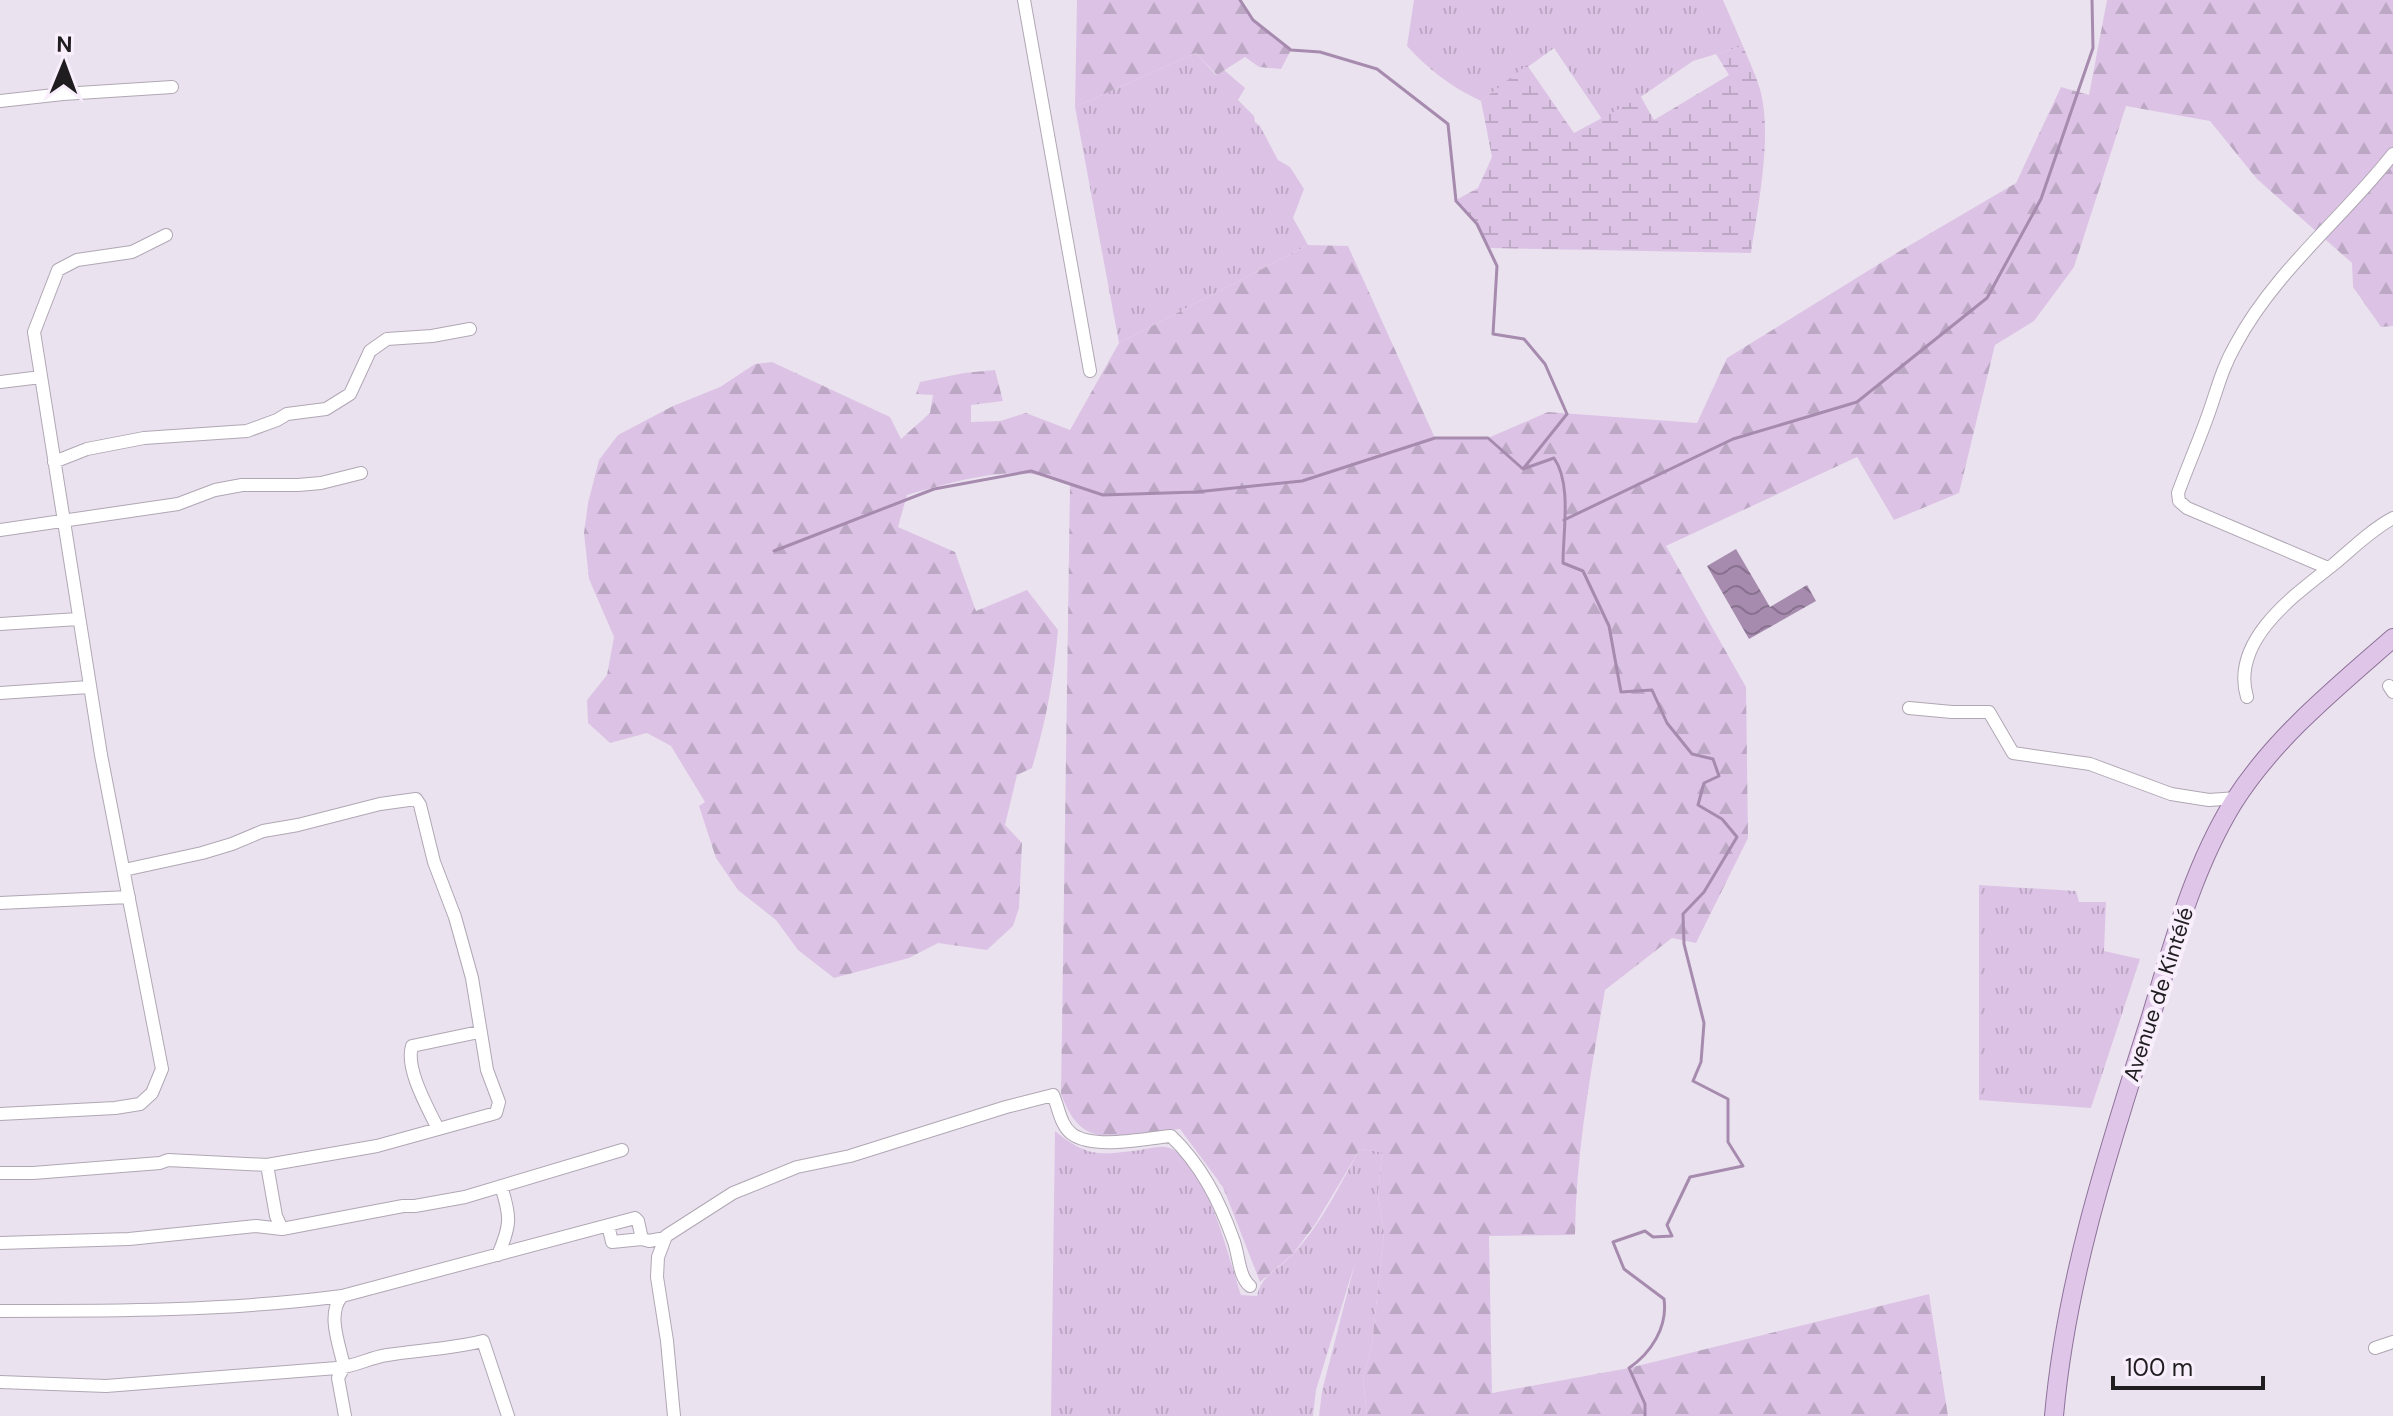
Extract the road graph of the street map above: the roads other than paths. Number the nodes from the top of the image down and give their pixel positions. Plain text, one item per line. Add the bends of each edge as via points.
1 (1024, 0) edge
2 (172, 87) dead end
3 (0, 101) edge
4 (2393, 154) edge
5 (166, 235) dead end
6 (470, 329) dead end
7 (1090, 371) dead end
8 (41, 377) junction
9 (0, 382) edge
10 (54, 462) junction
11 (361, 473) dead end
12 (2393, 518) edge
13 (63, 522) junction
14 (0, 530) edge
15 (2328, 568) junction
16 (78, 619) junction
17 (0, 624) edge
18 (2393, 638) edge
19 (89, 687) junction
20 (0, 693) edge
21 (2247, 697) dead end
22 (1909, 708) dead end
23 (2237, 798) junction
24 (124, 870) junction
25 (129, 897) junction
26 (0, 903) edge
27 (479, 1032) junction
28 (0, 1114) edge
29 (438, 1129) junction
30 (622, 1150) dead end
31 (267, 1165) junction
32 (0, 1173) edge
33 (501, 1186) junction
34 (608, 1225) junction
35 (282, 1229) junction
36 (665, 1238) junction
37 (642, 1239) junction
38 (0, 1243) edge
39 (498, 1255) junction
40 (1250, 1286) dead end
41 (342, 1296) junction
42 (0, 1311) edge
43 (2393, 1342) edge
44 (2375, 1348) dead end
45 (337, 1371) junction
46 (0, 1382) edge
47 (345, 1416) edge
48 (508, 1416) edge
49 (674, 1416) edge
50 (2054, 1416) edge

1 - 7 street
2 - 3 street
4 - 15 street via 2281,278 2237,341 2178,493 2187,508
5 - 8 street via 132,252 77,260 58,270 34,332
6 - 10 street via 387,339 370,351 350,394 326,409 287,414 247,431 144,438 87,449
8 - 9 street
8 - 10 street
10 - 13 street
11 - 13 street via 321,483 242,485 178,504
12 - 15 street
13 - 14 street
13 - 16 street
15 - 21 street via 2280,607 2261,633 2244,675
16 - 17 street
16 - 19 street
18 - 23 main road, Avenue de Kintélé via 2293,729
19 - 20 street
19 - 24 street
22 - 23 street via 1989,712 2013,753 2090,764 2171,794
23 - 50 main road, Avenue de Kintélé via 2203,860 2186,905 2107,1157 2071,1293
24 - 25 street
24 - 27 street via 202,853 263,831 416,799 466,956
25 - 26 street
25 - 28 street via 162,1069 152,1093 140,1104 115,1108
27 - 29 street via 499,1102 496,1113
27 - 29 street via 412,1046 420,1092
29 - 31 street via 377,1146
30 - 33 street
31 - 32 street via 168,1160
31 - 35 street
33 - 35 street
33 - 39 street via 510,1228
34 - 37 street via 612,1242
34 - 37 street via 635,1218
34 - 39 street
35 - 38 street via 256,1226 129,1239
36 - 37 street
36 - 40 street via 733,1193 769,1177 1053,1095 1061,1119 1073,1134 1088,1140 1171,1136 1179,1143 1210,1185
36 - 49 street via 657,1277
39 - 41 street
41 - 42 street via 185,1309
41 - 45 street via 334,1315
43 - 44 street
45 - 46 street via 106,1386
45 - 47 street
45 - 48 street via 384,1356 483,1341

